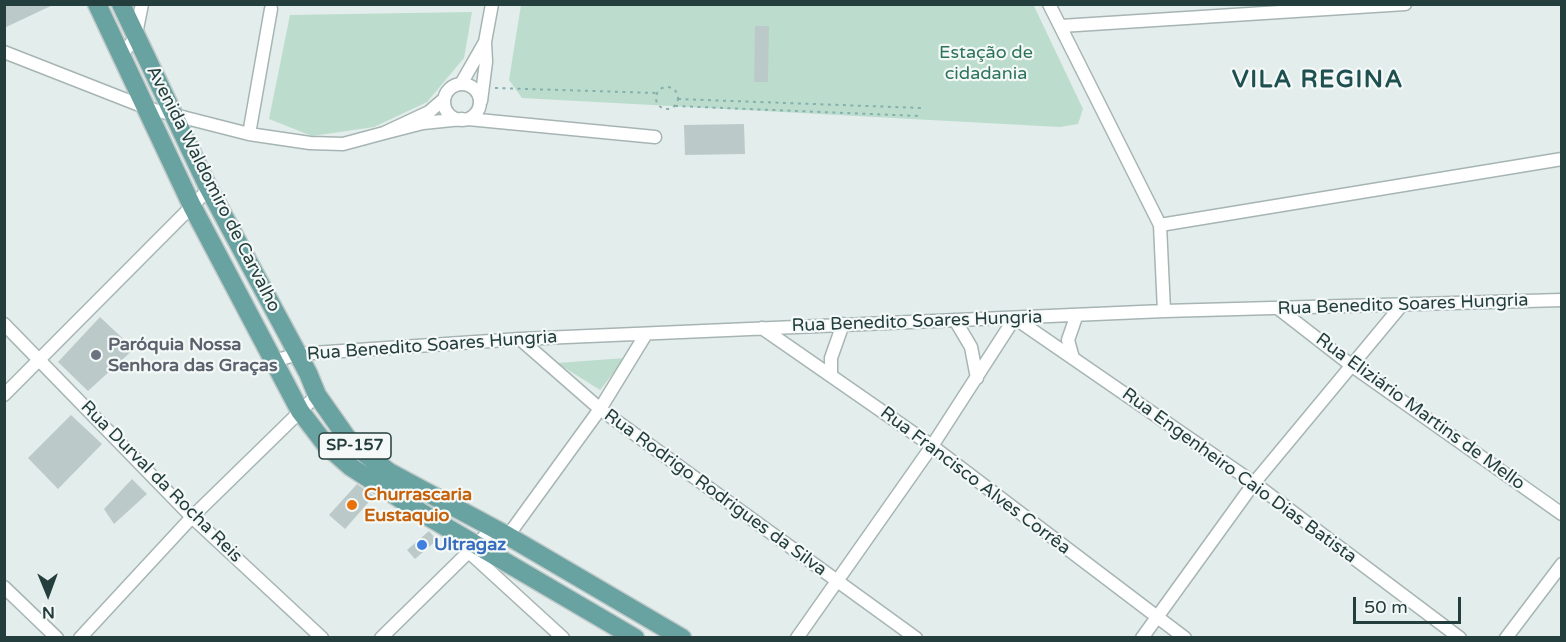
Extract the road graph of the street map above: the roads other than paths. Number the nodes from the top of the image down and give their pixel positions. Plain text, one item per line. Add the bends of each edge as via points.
1 (97, 4) edge
2 (121, 4) edge
3 (142, 4) edge
4 (492, 4) edge
5 (1405, 4) edge
6 (1052, 7) edge
7 (271, 9) dead end
8 (1061, 26) junction
9 (136, 35) junction
10 (485, 42) junction
11 (4, 52) edge
12 (121, 55) junction
13 (461, 84) junction
14 (444, 99) junction
15 (481, 102) junction
16 (147, 108) junction
17 (172, 115) junction
18 (465, 119) junction
19 (384, 133) junction
20 (249, 134) junction
21 (655, 137) dead end
22 (1562, 159) edge
23 (209, 189) junction
24 (192, 206) junction
25 (1160, 225) junction
26 (1547, 300) junction
27 (1562, 300) edge
28 (1401, 306) junction
29 (1279, 309) junction
30 (1164, 311) junction
31 (1562, 311) edge
32 (1076, 317) junction
33 (1015, 319) junction
34 (955, 320) junction
35 (4, 324) edge
36 (843, 324) junction
37 (762, 328) junction
38 (646, 334) junction
39 (520, 339) junction
40 (298, 354) junction
41 (1073, 358) junction
42 (39, 359) junction
43 (274, 361) junction
44 (1351, 365) junction
45 (831, 376) junction
46 (977, 378) junction
47 (4, 395) edge
48 (317, 395) junction
49 (600, 409) junction
50 (300, 411) junction
51 (932, 446) junction
52 (1254, 483) junction
53 (1562, 514) edge
54 (192, 517) junction
55 (500, 532) junction
56 (474, 549) junction
57 (494, 555) junction
58 (1562, 564) edge
59 (837, 581) junction
60 (4, 587) edge
61 (1157, 617) junction
62 (677, 636) edge
63 (57, 638) edge
64 (80, 638) edge
65 (322, 638) edge
66 (381, 638) edge
67 (563, 638) edge
68 (635, 638) edge
69 (796, 638) edge
70 (916, 638) edge
71 (1142, 638) edge
72 (1185, 638) edge
73 (1460, 638) edge
74 (1506, 638) edge

1 - 12 main road, Avenida Waldomiro de Carvalho / SP-157
2 - 9 main road, Avenida Waldomiro de Carvalho / SP-157
3 - 9 street
4 - 10 street
5 - 8 street
6 - 8 street
7 - 20 street
8 - 25 street
9 - 12 street
9 - 17 main road, Avenida Waldomiro de Carvalho / SP-157
10 - 13 street
10 - 15 street
11 - 16 street
12 - 16 main road, Avenida Waldomiro de Carvalho / SP-157
13 - 14 street via 450,88
13 - 15 street via 473,87
14 - 18 street via 447,111
14 - 19 street via 429,112
15 - 18 street via 477,112
16 - 17 street
16 - 24 main road, Avenida Waldomiro de Carvalho / SP-157
17 - 20 street
17 - 23 main road, Avenida Waldomiro de Carvalho / SP-157
18 - 19 street via 423,123
18 - 21 street
19 - 20 street via 343,144
22 - 25 street
23 - 24 street
23 - 40 main road, Avenida Waldomiro de Carvalho / SP-157
24 - 42 street
24 - 43 main road, Avenida Waldomiro de Carvalho / SP-157
25 - 30 street
26 - 27 street, Rua Benedito Soares Hungria
26 - 28 street, Rua Benedito Soares Hungria
26 - 31 street
28 - 29 street, Rua Benedito Soares Hungria
28 - 44 street
29 - 30 street, Rua Benedito Soares Hungria
29 - 44 street, Rua Eliziário Martins de Mello
30 - 32 street, Rua Benedito Soares Hungria
32 - 33 street, Rua Benedito Soares Hungria
32 - 41 street via 1069,331
33 - 34 street, Rua Benedito Soares Hungria
33 - 41 street, Rua Engenheiro Caio Dias Batista
33 - 46 street
34 - 36 street, Rua Benedito Soares Hungria
34 - 46 street via 971,347
35 - 42 street, Rua Durval da Rocha Reis
36 - 37 street, Rua Benedito Soares Hungria
36 - 45 street via 833,349
37 - 38 street, Rua Benedito Soares Hungria
37 - 45 street, Rua Francisco Alves Corrêa
38 - 39 street, Rua Benedito Soares Hungria
38 - 49 street
39 - 40 street, Rua Benedito Soares Hungria
39 - 49 street, Rua Rodrigo Rodrigues da Silva
40 - 43 street, Rua Benedito Soares Hungria
40 - 48 main road, Avenida Waldomiro de Carvalho / SP-157
41 - 52 street, Rua Engenheiro Caio Dias Batista
42 - 47 street
42 - 54 street, Rua Durval da Rocha Reis
43 - 50 main road, Avenida Waldomiro de Carvalho / SP-157
44 - 52 street
44 - 53 street, Rua Eliziário Martins de Mello
45 - 51 street, Rua Francisco Alves Corrêa
46 - 51 street
48 - 50 street
48 - 55 main road, Avenida Waldomiro de Carvalho / SP-157 via 350,442 389,472
49 - 55 street
49 - 59 street, Rua Rodrigo Rodrigues da Silva
50 - 54 street
50 - 56 main road, Avenida Waldomiro de Carvalho / SP-157 via 326,446 351,466
51 - 59 street
51 - 61 street, Rua Francisco Alves Corrêa
52 - 61 street
52 - 73 street, Rua Engenheiro Caio Dias Batista
54 - 64 street
54 - 65 street, Rua Durval da Rocha Reis
55 - 56 street
55 - 57 street
55 - 62 main road, Avenida Waldomiro de Carvalho / SP-157
56 - 57 main road, Avenida Waldomiro de Carvalho / SP-157
56 - 66 street
56 - 67 street
57 - 68 main road, Avenida Waldomiro de Carvalho / SP-157
58 - 74 street
59 - 69 street
59 - 70 street, Rua Rodrigo Rodrigues da Silva
60 - 63 street
61 - 71 street
61 - 72 street, Rua Francisco Alves Corrêa

